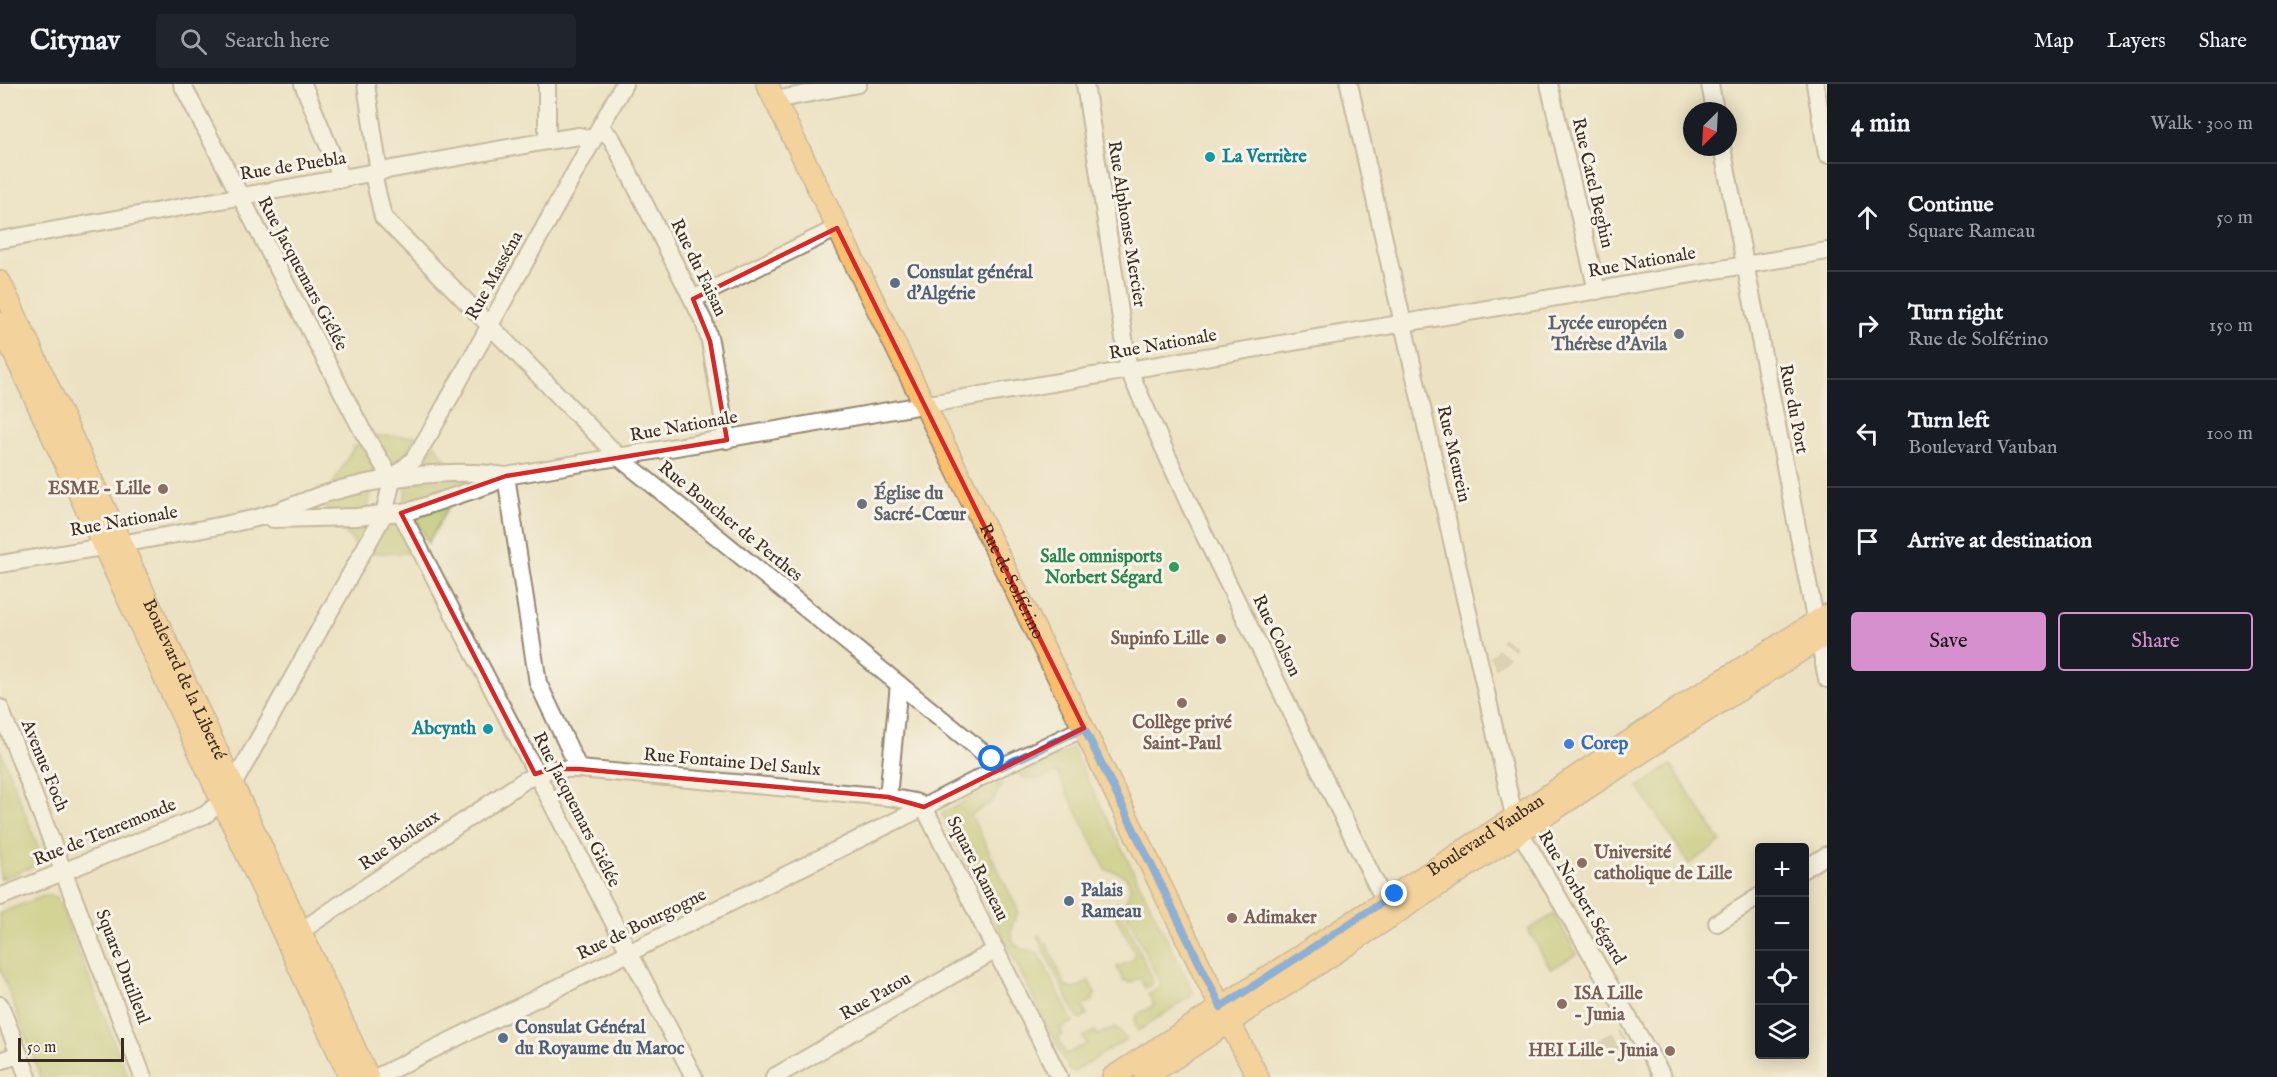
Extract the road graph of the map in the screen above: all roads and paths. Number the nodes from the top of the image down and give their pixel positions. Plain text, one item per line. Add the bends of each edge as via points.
1 (182, 84) edge
2 (303, 84) edge
3 (366, 84) edge
4 (547, 84) edge
5 (624, 84) edge
6 (858, 84) edge
7 (1084, 84) edge
8 (1349, 84) edge
9 (1549, 84) edge
10 (1710, 84) edge
11 (1819, 85) edge
12 (771, 92) edge
13 (1713, 102) edge
14 (596, 134) junction
15 (547, 141) junction
16 (1827, 154) edge
17 (1724, 156) edge
18 (376, 173) junction
19 (342, 179) junction
20 (240, 196) junction
21 (837, 228) junction
22 (0, 240) edge
23 (1827, 253) edge
24 (1745, 266) junction
25 (0, 282) edge
26 (1597, 291) junction
27 (693, 299) junction
28 (0, 322) edge
29 (1404, 323) junction
30 (489, 326) junction
31 (7, 356) edge
32 (1129, 371) junction
33 (927, 406) junction
34 (727, 440) junction
35 (620, 458) junction
36 (506, 476) junction
37 (392, 480) junction
38 (401, 513) junction
39 (384, 514) junction
40 (254, 519) junction
41 (112, 544) junction
42 (0, 564) edge
43 (1822, 628) edge
44 (1827, 679) edge
45 (899, 684) junction
46 (0, 708) edge
47 (1084, 728) junction
48 (1001, 767) junction
49 (579, 769) junction
50 (536, 774) junction
51 (227, 793) junction
52 (888, 797) junction
53 (924, 807) junction
54 (1516, 825) junction
55 (1827, 855) edge
56 (1809, 866) edge
57 (64, 871) junction
58 (0, 897) edge
59 (1758, 897) edge
60 (1390, 907) junction
61 (1717, 923) dead end
62 (293, 936) junction
63 (996, 950) junction
64 (629, 954) junction
65 (0, 1005) edge
66 (1225, 1014) junction
67 (19, 1054) junction
68 (0, 1061) edge
69 (28, 1077) edge
70 (143, 1077) edge
71 (350, 1077) edge
72 (368, 1077) edge
73 (376, 1077) edge
74 (694, 1077) edge
75 (774, 1077) edge
76 (1059, 1077) edge
77 (1113, 1077) edge
78 (1145, 1077) edge
79 (1258, 1077) edge
80 (1663, 1077) edge

1 - 20 street, Rue Jacquemars Giélée
2 - 19 street
3 - 18 street, Rue Boucher de Perthes
4 - 15 street
5 - 14 street, Rue Masséna
6 - 12 street
7 - 32 street, Rue Alphonse Mercier
8 - 29 street, Rue Meurein
9 - 26 street, Rue Catel Beghin
10 - 13 street
11 - 16 street
12 - 21 main road, Rue de Solférino
14 - 15 street, Rue de Puebla
14 - 27 street, Rue du Faisan via 612,139
14 - 30 street, Rue Masséna
15 - 18 street, Rue de Puebla
17 - 24 street, Rue du Port
18 - 19 street, Rue de Puebla
18 - 30 street, Rue Boucher de Perthes via 382,217
19 - 20 street, Rue de Puebla
20 - 22 street, Rue de Puebla
20 - 37 street, Rue Jacquemars Giélée
21 - 27 street
21 - 33 main road, Rue de Solférino
23 - 24 street, Rue Nationale
24 - 26 street, Rue Nationale
24 - 43 street, Rue du Port
25 - 41 main road, Boulevard de la Liberté
26 - 29 street, Rue Nationale
27 - 34 street, Rue du Faisan via 710,341
28 - 31 main road, Boulevard de la Liberté
29 - 32 street, Rue Nationale
29 - 54 street, Rue Meurein via 1487,665
30 - 35 street, Rue Boucher de Perthes
30 - 37 street, Rue Masséna via 417,455
31 - 41 main road, Boulevard de la Liberté
32 - 33 street, Rue Nationale
32 - 60 street, Rue Colson via 1189,504
33 - 34 street, Rue Nationale
33 - 47 main road, Rue de Solférino
34 - 35 street, Rue Nationale
35 - 36 street, Rue Nationale
35 - 45 street, Rue Boucher de Perthes
36 - 37 street, Rue Nationale via 475,473
36 - 38 street, Rue Nationale
36 - 49 street via 538,683
37 - 39 street
37 - 40 street, Rue Nationale via 352,486
38 - 39 street, Rue Nationale
38 - 50 street, Rue Jacquemars Giélée
39 - 40 street, Rue Nationale
39 - 51 street
40 - 41 street, Rue Nationale
41 - 42 street, Rue Nationale
41 - 51 main road, Boulevard de la Liberté
43 - 44 street, Rue du Port
43 - 54 main road, Boulevard Vauban
45 - 48 street, Rue Boucher de Perthes
45 - 52 street
46 - 57 street, Avenue Foch
47 - 48 street, Square Rameau
47 - 66 main road, Rue de Solférino
48 - 53 street, Square Rameau
49 - 50 street, Rue Fontaine Del Saulx via 551,769
49 - 52 street, Rue Fontaine Del Saulx
50 - 62 street, Rue Boileux
50 - 64 street, Rue Jacquemars Giélée
51 - 57 street, Rue de Tenremonde via 205,815
51 - 62 main road, Boulevard de la Liberté
52 - 53 street, Rue Fontaine Del Saulx
53 - 63 street, Square Rameau
53 - 64 street, Rue de Bourgogne
54 - 60 main road, Boulevard Vauban
54 - 80 street, Rue Norbert Ségard via 1631,1034
55 - 56 street
57 - 58 street, Rue de Tenremonde
57 - 70 street, Square Dutilleul
59 - 61 street
60 - 66 main road, Boulevard Vauban
62 - 71 main road, Boulevard de la Liberté
62 - 72 main road, Boulevard de la Liberté
63 - 75 street, Rue Patou
63 - 76 street, Square Rameau
64 - 73 street, Rue de Bourgogne
64 - 74 street, Rue Jacquemars Giélée
65 - 67 street
66 - 77 main road, Boulevard Vauban
66 - 78 main road, Boulevard Vauban
66 - 79 main road, Rue de Solférino
67 - 68 street
67 - 69 street

